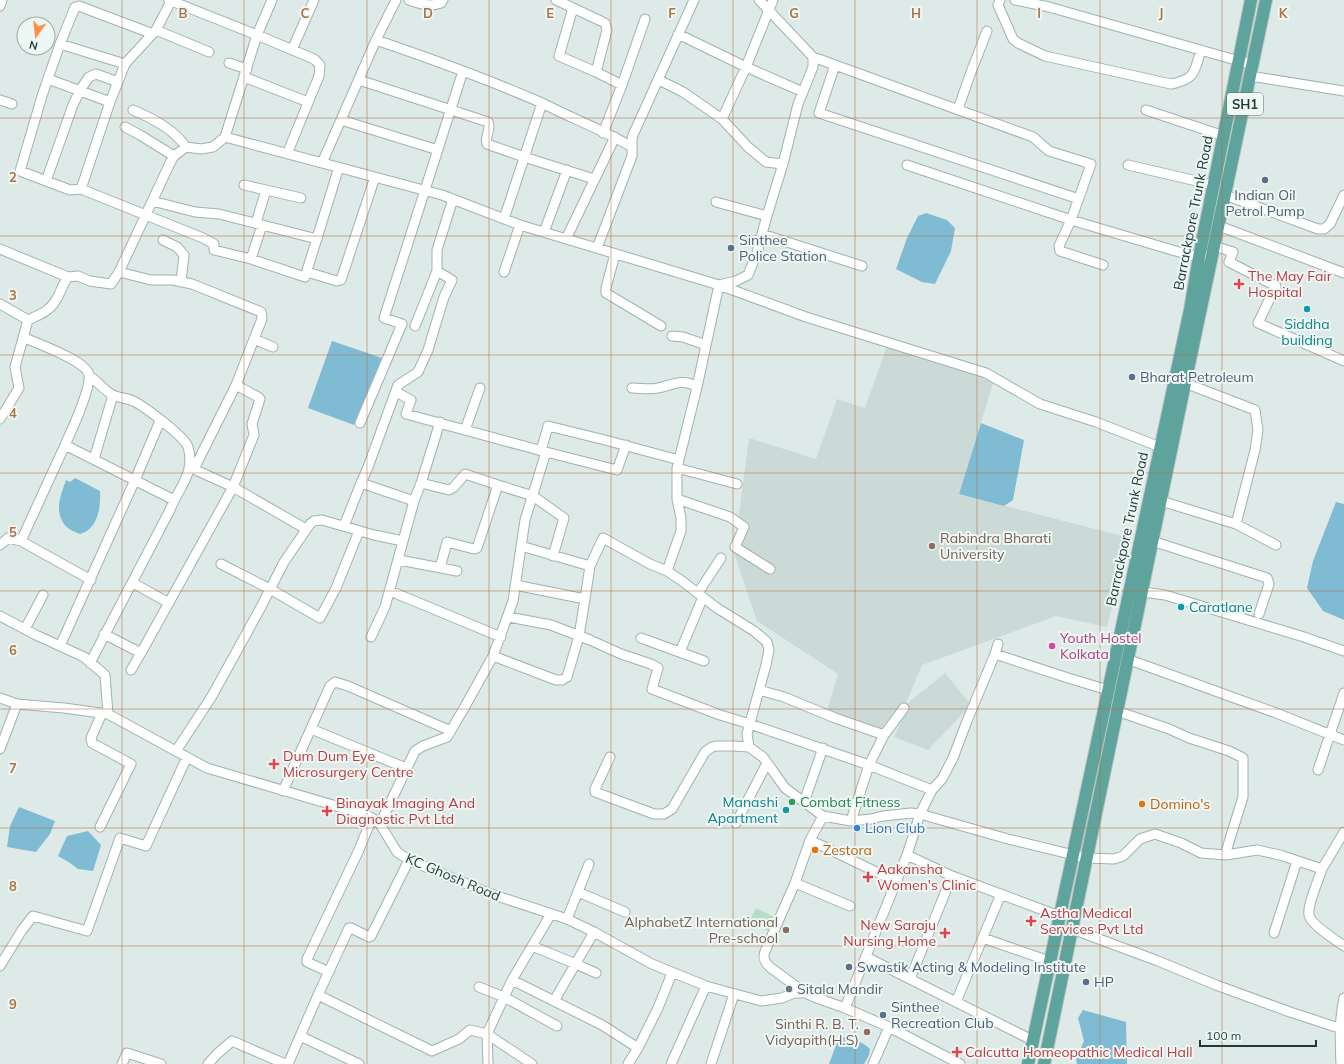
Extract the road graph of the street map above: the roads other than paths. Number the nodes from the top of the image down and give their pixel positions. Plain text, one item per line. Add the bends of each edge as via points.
1 (2, 0) edge
2 (170, 0) edge
3 (272, 0) edge
4 (314, 0) edge
5 (396, 0) edge
6 (409, 0) edge
7 (443, 0) edge
8 (556, 0) edge
9 (694, 0) edge
10 (759, 0) edge
11 (773, 0) edge
12 (1000, 0) edge
13 (1015, 0) edge
14 (1250, 0) edge
15 (1266, 0) edge
16 (183, 2) edge
17 (81, 3) edge
18 (0, 6) edge
19 (573, 8) junction
20 (768, 9) junction
21 (646, 19) dead end
22 (987, 31) dead end
23 (154, 32) junction
24 (678, 34) junction
25 (257, 35) junction
26 (376, 40) junction
27 (60, 44) junction
28 (292, 50) junction
29 (1201, 50) junction
30 (209, 52) dead end
31 (813, 57) junction
32 (1239, 61) junction
33 (229, 63) dead end
34 (125, 64) junction
35 (1253, 64) junction
36 (835, 65) junction
37 (746, 67) junction
38 (463, 71) junction
39 (596, 72) junction
40 (245, 73) junction
41 (1250, 76) junction
42 (48, 79) junction
43 (358, 80) junction
44 (659, 80) junction
45 (118, 82) junction
46 (622, 85) junction
47 (80, 90) junction
48 (1344, 91) edge
49 (803, 92) junction
50 (0, 100) edge
51 (110, 102) junction
52 (308, 102) junction
53 (542, 103) junction
54 (12, 104) dead end
55 (451, 109) junction
56 (133, 110) dead end
57 (958, 110) junction
58 (1146, 110) dead end
59 (722, 119) junction
60 (341, 120) junction
61 (125, 127) dead end
62 (603, 133) junction
63 (1224, 136) junction
64 (225, 137) junction
65 (615, 137) junction
66 (186, 147) junction
67 (632, 147) junction
68 (438, 150) junction
69 (287, 154) junction
70 (174, 156) junction
71 (524, 157) junction
72 (322, 162) junction
73 (783, 164) junction
74 (907, 165) dead end
75 (1128, 165) dead end
76 (339, 167) junction
77 (567, 170) junction
78 (375, 177) junction
79 (594, 179) junction
80 (46, 181) junction
81 (244, 184) dead end
82 (1214, 185) junction
83 (80, 189) junction
84 (266, 190) junction
85 (425, 190) junction
86 (1225, 195) junction
87 (1344, 195) edge
88 (301, 198) dead end
89 (453, 199) junction
90 (1079, 199) junction
91 (152, 201) junction
92 (716, 202) dead end
93 (146, 214) junction
94 (767, 216) junction
95 (504, 219) junction
96 (1071, 220) junction
97 (259, 224) junction
98 (520, 225) junction
99 (1219, 226) junction
100 (544, 232) junction
101 (762, 234) junction
102 (317, 239) junction
103 (566, 239) junction
104 (163, 240) dead end
105 (597, 248) junction
106 (0, 249) edge
107 (1214, 249) junction
108 (615, 254) junction
109 (1199, 256) junction
110 (251, 259) junction
111 (1103, 264) dead end
112 (862, 266) dead end
113 (437, 271) junction
114 (119, 272) junction
115 (307, 272) junction
116 (504, 272) dead end
117 (1344, 273) edge
118 (68, 277) junction
119 (181, 282) junction
120 (720, 285) junction
121 (0, 304) edge
122 (28, 320) junction
123 (415, 326) dead end
124 (661, 326) dead end
125 (672, 336) dead end
126 (23, 337) junction
127 (254, 339) junction
128 (706, 345) junction
129 (273, 347) dead end
130 (1344, 361) edge
131 (89, 376) junction
132 (1186, 383) junction
133 (236, 385) junction
134 (697, 387) junction
135 (480, 388) dead end
136 (632, 388) dead end
137 (396, 392) junction
138 (113, 395) junction
139 (0, 419) edge
140 (160, 420) junction
141 (440, 422) junction
142 (360, 423) dead end
143 (466, 430) junction
144 (626, 445) junction
145 (65, 446) junction
146 (1160, 447) junction
147 (544, 452) junction
148 (94, 459) junction
149 (678, 464) junction
150 (191, 468) junction
151 (136, 480) junction
152 (361, 483) junction
153 (421, 483) junction
154 (737, 484) dead end
155 (498, 485) junction
156 (233, 487) junction
157 (533, 496) junction
158 (677, 499) junction
159 (174, 500) junction
160 (414, 501) junction
161 (1161, 501) junction
162 (1236, 524) junction
163 (344, 526) junction
164 (306, 529) junction
165 (359, 531) junction
166 (21, 541) junction
167 (403, 541) junction
168 (1152, 541) junction
169 (0, 545) edge
170 (521, 546) junction
171 (1276, 546) dead end
172 (553, 556) junction
173 (721, 558) dead end
174 (399, 560) junction
175 (221, 564) dead end
176 (590, 566) junction
177 (440, 568) junction
178 (770, 569) dead end
179 (457, 571) dead end
180 (667, 571) junction
181 (91, 580) junction
182 (133, 583) junction
183 (515, 586) junction
184 (270, 589) junction
185 (390, 591) junction
186 (1136, 591) junction
187 (43, 595) dead end
188 (701, 595) junction
189 (585, 599) junction
190 (169, 603) junction
191 (1259, 614) dead end
192 (0, 616) edge
193 (508, 617) junction
194 (26, 629) junction
195 (104, 634) junction
196 (579, 636) junction
197 (371, 637) dead end
198 (501, 637) junction
199 (642, 638) dead end
200 (998, 644) dead end
201 (60, 646) junction
202 (1344, 651) edge
203 (680, 652) junction
204 (141, 653) junction
205 (995, 654) junction
206 (493, 656) junction
207 (1128, 659) junction
208 (704, 661) dead end
209 (90, 663) junction
210 (131, 670) dead end
211 (759, 690) junction
212 (1108, 690) junction
213 (1344, 693) edge
214 (0, 698) edge
215 (17, 704) junction
216 (904, 708) dead end
217 (1116, 711) junction
218 (105, 714) junction
219 (750, 724) junction
220 (311, 729) junction
221 (451, 731) junction
222 (884, 735) junction
223 (1330, 735) junction
224 (1344, 740) edge
225 (749, 747) junction
226 (823, 748) junction
227 (0, 749) edge
228 (176, 751) junction
229 (187, 757) junction
230 (610, 757) dead end
231 (768, 763) junction
232 (869, 765) junction
233 (406, 768) junction
234 (1318, 770) dead end
235 (283, 790) junction
236 (932, 790) junction
237 (804, 802) junction
238 (920, 814) junction
239 (823, 816) junction
240 (372, 818) junction
241 (851, 821) junction
242 (736, 823) dead end
243 (380, 824) junction
244 (100, 827) dead end
245 (1344, 832) edge
246 (810, 840) junction
247 (907, 855) junction
248 (1072, 855) junction
249 (1225, 855) junction
250 (1086, 858) junction
251 (409, 860) junction
252 (1297, 861) junction
253 (589, 864) dead end
254 (1322, 869) junction
255 (952, 876) junction
256 (895, 881) junction
257 (795, 883) junction
258 (578, 892) junction
259 (1001, 894) junction
260 (850, 906) dead end
261 (625, 912) dead end
262 (551, 914) junction
263 (1059, 916) junction
264 (567, 919) junction
265 (1072, 929) junction
266 (594, 932) junction
267 (1274, 933) dead end
268 (983, 938) junction
269 (532, 946) junction
270 (1344, 946) edge
271 (866, 957) junction
272 (1049, 961) junction
273 (576, 964) junction
274 (0, 966) edge
275 (329, 972) junction
276 (596, 973) dead end
277 (672, 973) junction
278 (910, 979) junction
279 (512, 980) junction
280 (706, 986) junction
281 (479, 987) dead end
282 (805, 993) junction
283 (734, 994) junction
284 (318, 995) junction
285 (504, 997) junction
286 (1344, 998) edge
287 (554, 1001) junction
288 (956, 1002) junction
289 (845, 1008) junction
290 (557, 1026) dead end
291 (889, 1027) junction
292 (1339, 1028) junction
293 (487, 1034) junction
294 (300, 1036) junction
295 (1032, 1040) junction
296 (638, 1048) junction
297 (948, 1061) edge
298 (122, 1064) edge
299 (161, 1064) edge
300 (208, 1064) edge
301 (286, 1064) edge
302 (359, 1064) edge
303 (487, 1064) edge
304 (532, 1064) edge
305 (628, 1064) edge
306 (671, 1064) edge
307 (711, 1064) edge
308 (873, 1064) edge
309 (960, 1064) edge
310 (1028, 1064) edge
311 (1044, 1064) edge
312 (1341, 1064) edge

1 - 18 street
2 - 16 street
2 - 23 street
3 - 25 street
4 - 28 street
5 - 26 street
6 - 7 street via 428,5 438,4
8 - 19 street
9 - 24 street
10 - 20 street
11 - 20 street
12 - 29 street via 998,4 1013,39 1018,44 1045,56 1171,84 1190,78
13 - 29 street via 1049,7
14 - 32 main road, Barrackpore Trunk Road / SH1
15 - 35 main road, Barrackpore Trunk Road / SH1
16 - 25 street
17 - 23 street
17 - 27 street via 75,6
19 - 39 street via 605,23 608,30
19 - 39 street via 559,56
20 - 31 street
20 - 37 street
21 - 46 street
22 - 57 street
23 - 30 street
23 - 34 street
24 - 37 street
24 - 44 street
25 - 28 street
25 - 40 street
26 - 38 street
26 - 43 street
27 - 34 street
27 - 42 street
28 - 52 street via 314,59 320,65 319,76
29 - 32 street
31 - 36 street
31 - 49 street via 813,67
32 - 35 street
32 - 63 main road, Barrackpore Trunk Road / SH1
33 - 40 street
34 - 45 street
35 - 41 main road, Barrackpore Trunk Road / SH1
36 - 57 street
36 - 90 street via 819,113
37 - 49 street
37 - 59 street
38 - 53 street
38 - 55 street
39 - 46 street
40 - 52 street
40 - 64 street
41 - 48 street
41 - 86 main road, Barrackpore Trunk Road / SH1
42 - 47 street
42 - 80 street via 20,171
43 - 55 street
43 - 60 street
44 - 59 street via 683,92
44 - 67 street via 633,134
45 - 47 street via 92,74
45 - 51 street
46 - 62 street
47 - 51 street
47 - 80 street
49 - 73 street
50 - 54 street
51 - 83 street
52 - 69 street
53 - 62 street
53 - 71 street
55 - 68 street
55 - 71 street via 488,122 490,127 487,144
56 - 66 street via 167,129
57 - 90 street via 1033,137 1049,151 1091,164
58 - 63 street
59 - 73 street via 766,162
60 - 68 street
60 - 72 street
61 - 70 street
62 - 65 street
63 - 82 main road, Barrackpore Trunk Road / SH1
64 - 66 street via 213,147
64 - 69 street
65 - 67 street
65 - 79 street
66 - 70 street
67 - 105 street via 632,156
68 - 85 street
69 - 72 street
70 - 91 street
71 - 77 street
71 - 95 street
72 - 76 street
73 - 94 street
74 - 96 street
75 - 82 street
76 - 78 street
76 - 102 street
77 - 79 street
77 - 100 street
78 - 85 street
78 - 115 street via 341,280
79 - 103 street
80 - 83 street via 70,190
81 - 84 street
82 - 109 main road, Barrackpore Trunk Road / SH1
83 - 93 street
84 - 88 street
84 - 97 street
85 - 89 street
85 - 142 street via 384,318 402,324
86 - 87 street via 1324,229 1330,224
86 - 99 main road, Barrackpore Trunk Road / SH1
89 - 95 street
89 - 113 street via 437,250
90 - 96 street
91 - 93 street
91 - 97 street
92 - 94 street
93 - 110 street via 209,240 214,244 214,250
93 - 114 street
94 - 101 street
95 - 98 street
96 - 109 street
96 - 111 street via 1059,246 1060,251
97 - 102 street
97 - 110 street
98 - 100 street
98 - 116 street
99 - 107 main road, Barrackpore Trunk Road / SH1
99 - 117 street
100 - 103 street
101 - 112 street
101 - 120 street via 748,275
102 - 115 street
103 - 105 street
104 - 119 street via 177,246 184,255
105 - 108 street
106 - 118 street
107 - 109 street
107 - 130 street via 1233,252 1229,262 1276,286 1258,323
107 - 132 main road, Barrackpore Trunk Road / SH1
108 - 120 street
108 - 124 street via 606,293
109 - 146 main road, Barrackpore Trunk Road / SH1
110 - 115 street via 305,277
113 - 123 street
113 - 137 street via 452,280 418,372 398,385
114 - 118 street via 111,284 78,276
114 - 119 street via 151,280
118 - 122 street via 62,284 56,300 45,313
119 - 127 street via 261,312 262,320
120 - 128 street
120 - 146 street via 806,317 986,373 1040,404
121 - 122 street
122 - 126 street
125 - 128 street
126 - 131 street via 75,360 86,368
126 - 139 street via 15,367 19,388
127 - 129 street
127 - 133 street
128 - 134 street
131 - 138 street
131 - 145 street via 86,395
132 - 161 main road, Barrackpore Trunk Road / SH1
132 - 162 street via 1255,410 1258,430 1255,450
133 - 150 street
133 - 156 street via 260,399 252,424 254,435
134 - 136 street via 676,382 656,389
134 - 149 street
135 - 143 street
137 - 141 street via 411,400 406,414
137 - 152 street
138 - 140 street via 148,409
138 - 148 street
140 - 150 street via 184,439 188,447
140 - 151 street
141 - 143 street
141 - 153 street
143 - 147 street
144 - 147 street via 617,470
144 - 147 street via 548,426
144 - 149 street
145 - 148 street
145 - 166 street
146 - 186 main road, Barrackpore Trunk Road / SH1
147 - 157 street
148 - 151 street
149 - 154 street
149 - 158 street
150 - 156 street
150 - 159 street
151 - 159 street
151 - 181 street
152 - 160 street
152 - 163 street
153 - 155 street via 449,490 465,474
153 - 160 street
155 - 157 street
155 - 177 street via 477,548 447,542
156 - 164 street
156 - 190 street
157 - 170 street via 525,520
157 - 172 street via 564,519
158 - 178 street via 730,517 744,527 735,547
158 - 180 street via 681,531
159 - 182 street
160 - 167 street
161 - 162 street
161 - 168 main road, Barrackpore Trunk Road / SH1
162 - 171 street
163 - 164 street via 319,520 314,521
163 - 165 street
164 - 184 street
165 - 167 street
165 - 184 street via 336,588 320,618
166 - 169 street via 8,538
166 - 181 street
167 - 174 street
168 - 186 main road, Barrackpore Trunk Road / SH1
168 - 191 street via 1267,578 1269,584
170 - 172 street
170 - 183 street
172 - 176 street
173 - 188 street
174 - 177 street
174 - 185 street
175 - 184 street
176 - 180 street via 603,538
176 - 189 street
177 - 179 street
180 - 188 street
181 - 201 street
182 - 190 street
182 - 195 street
183 - 189 street
183 - 193 street via 514,601
184 - 228 street via 212,696
185 - 197 street
185 - 198 street
186 - 202 street via 1165,595 1304,636
186 - 207 main road, Barrackpore Trunk Road / SH1
186 - 212 main road, Barrackpore Trunk Road / SH1
187 - 194 street
188 - 203 street
188 - 211 street via 767,642 769,650
189 - 196 street
190 - 204 street
192 - 194 street
193 - 196 street via 552,625
193 - 198 street
194 - 201 street
195 - 204 street
195 - 209 street
196 - 206 street via 566,677 562,680
196 - 219 street via 658,668 652,689
198 - 206 street
199 - 203 street
200 - 205 street
201 - 209 street via 84,657
203 - 208 street
204 - 210 street
205 - 212 street
205 - 236 street via 966,720 953,758
206 - 221 street
207 - 217 main road, Barrackpore Trunk Road / SH1
207 - 223 street
209 - 218 street via 106,676
211 - 219 street
211 - 222 street
212 - 248 main road, Barrackpore Trunk Road / SH1
213 - 223 street
214 - 215 street
215 - 218 street
215 - 227 street
216 - 222 street
217 - 249 street via 1243,758 1243,797
217 - 250 main road, Barrackpore Trunk Road / SH1
218 - 228 street, KC Ghosh Road
218 - 244 street via 91,738 92,743 131,764
219 - 225 street via 747,740
219 - 226 street
220 - 221 street via 330,686 338,682
220 - 233 street
220 - 235 street
221 - 233 street via 447,737 415,751
222 - 232 street
223 - 224 street
223 - 234 street
225 - 230 street via 717,746 708,750 672,809 659,815 650,814 595,792
225 - 231 street
226 - 232 street
226 - 237 street
228 - 229 street, KC Ghosh Road
229 - 235 street, KC Ghosh Road via 207,768
229 - 274 street via 146,846 120,838 87,930 33,916
231 - 237 street via 785,788
231 - 242 street
232 - 236 street
232 - 241 street
233 - 243 street
235 - 240 street, KC Ghosh Road
236 - 238 street
237 - 239 street
238 - 241 street
238 - 247 street
238 - 248 street
239 - 241 street
239 - 246 street
240 - 243 street, KC Ghosh Road
240 - 275 street via 306,959 307,962
243 - 251 street, KC Ghosh Road via 397,852
245 - 254 street
246 - 256 street
246 - 257 street
247 - 255 street
247 - 256 street
248 - 250 street
248 - 263 main road, Barrackpore Trunk Road / SH1
249 - 250 street via 1200,853 1155,834 1140,839 1124,856 1114,859
249 - 252 street via 1257,850
250 - 265 main road, Barrackpore Trunk Road / SH1
251 - 262 street, KC Ghosh Road via 491,894
251 - 275 street via 371,936 350,928
252 - 254 street
252 - 267 street
253 - 258 street
254 - 270 street via 1308,914 1325,933
255 - 259 street
255 - 278 street
256 - 271 street
257 - 260 street
257 - 282 street via 764,958 771,968
258 - 261 street
258 - 264 street
259 - 263 street
259 - 268 street
262 - 264 street, KC Ghosh Road
262 - 269 street
263 - 272 main road, Barrackpore Trunk Road / SH1
264 - 266 street, KC Ghosh Road
265 - 292 street via 1158,960 1216,985
265 - 311 main road, Barrackpore Trunk Road / SH1
266 - 273 street
266 - 277 street, KC Ghosh Road
268 - 272 street
268 - 288 street
269 - 273 street
269 - 279 street
271 - 278 street
271 - 289 street
272 - 295 main road, Barrackpore Trunk Road / SH1
273 - 276 street
273 - 287 street
275 - 284 street
277 - 280 street, KC Ghosh Road
277 - 296 street
278 - 288 street
279 - 285 street
279 - 287 street
280 - 283 street, KC Ghosh Road
280 - 306 street
281 - 285 street
282 - 283 street, KC Ghosh Road via 794,993 762,1001
282 - 289 street
283 - 307 street
284 - 293 street via 432,1051 459,1039 470,1030
284 - 294 street
285 - 290 street
285 - 293 street
286 - 292 street
287 - 296 street via 602,1025
288 - 295 street
289 - 291 street
291 - 297 street via 938,1052
291 - 308 street
292 - 312 street
293 - 303 street
293 - 304 street
294 - 301 street
294 - 302 street
295 - 310 main road, Barrackpore Trunk Road / SH1
296 - 305 street
297 - 309 street
298 - 299 street via 127,1053
300 - 301 street via 232,1041

